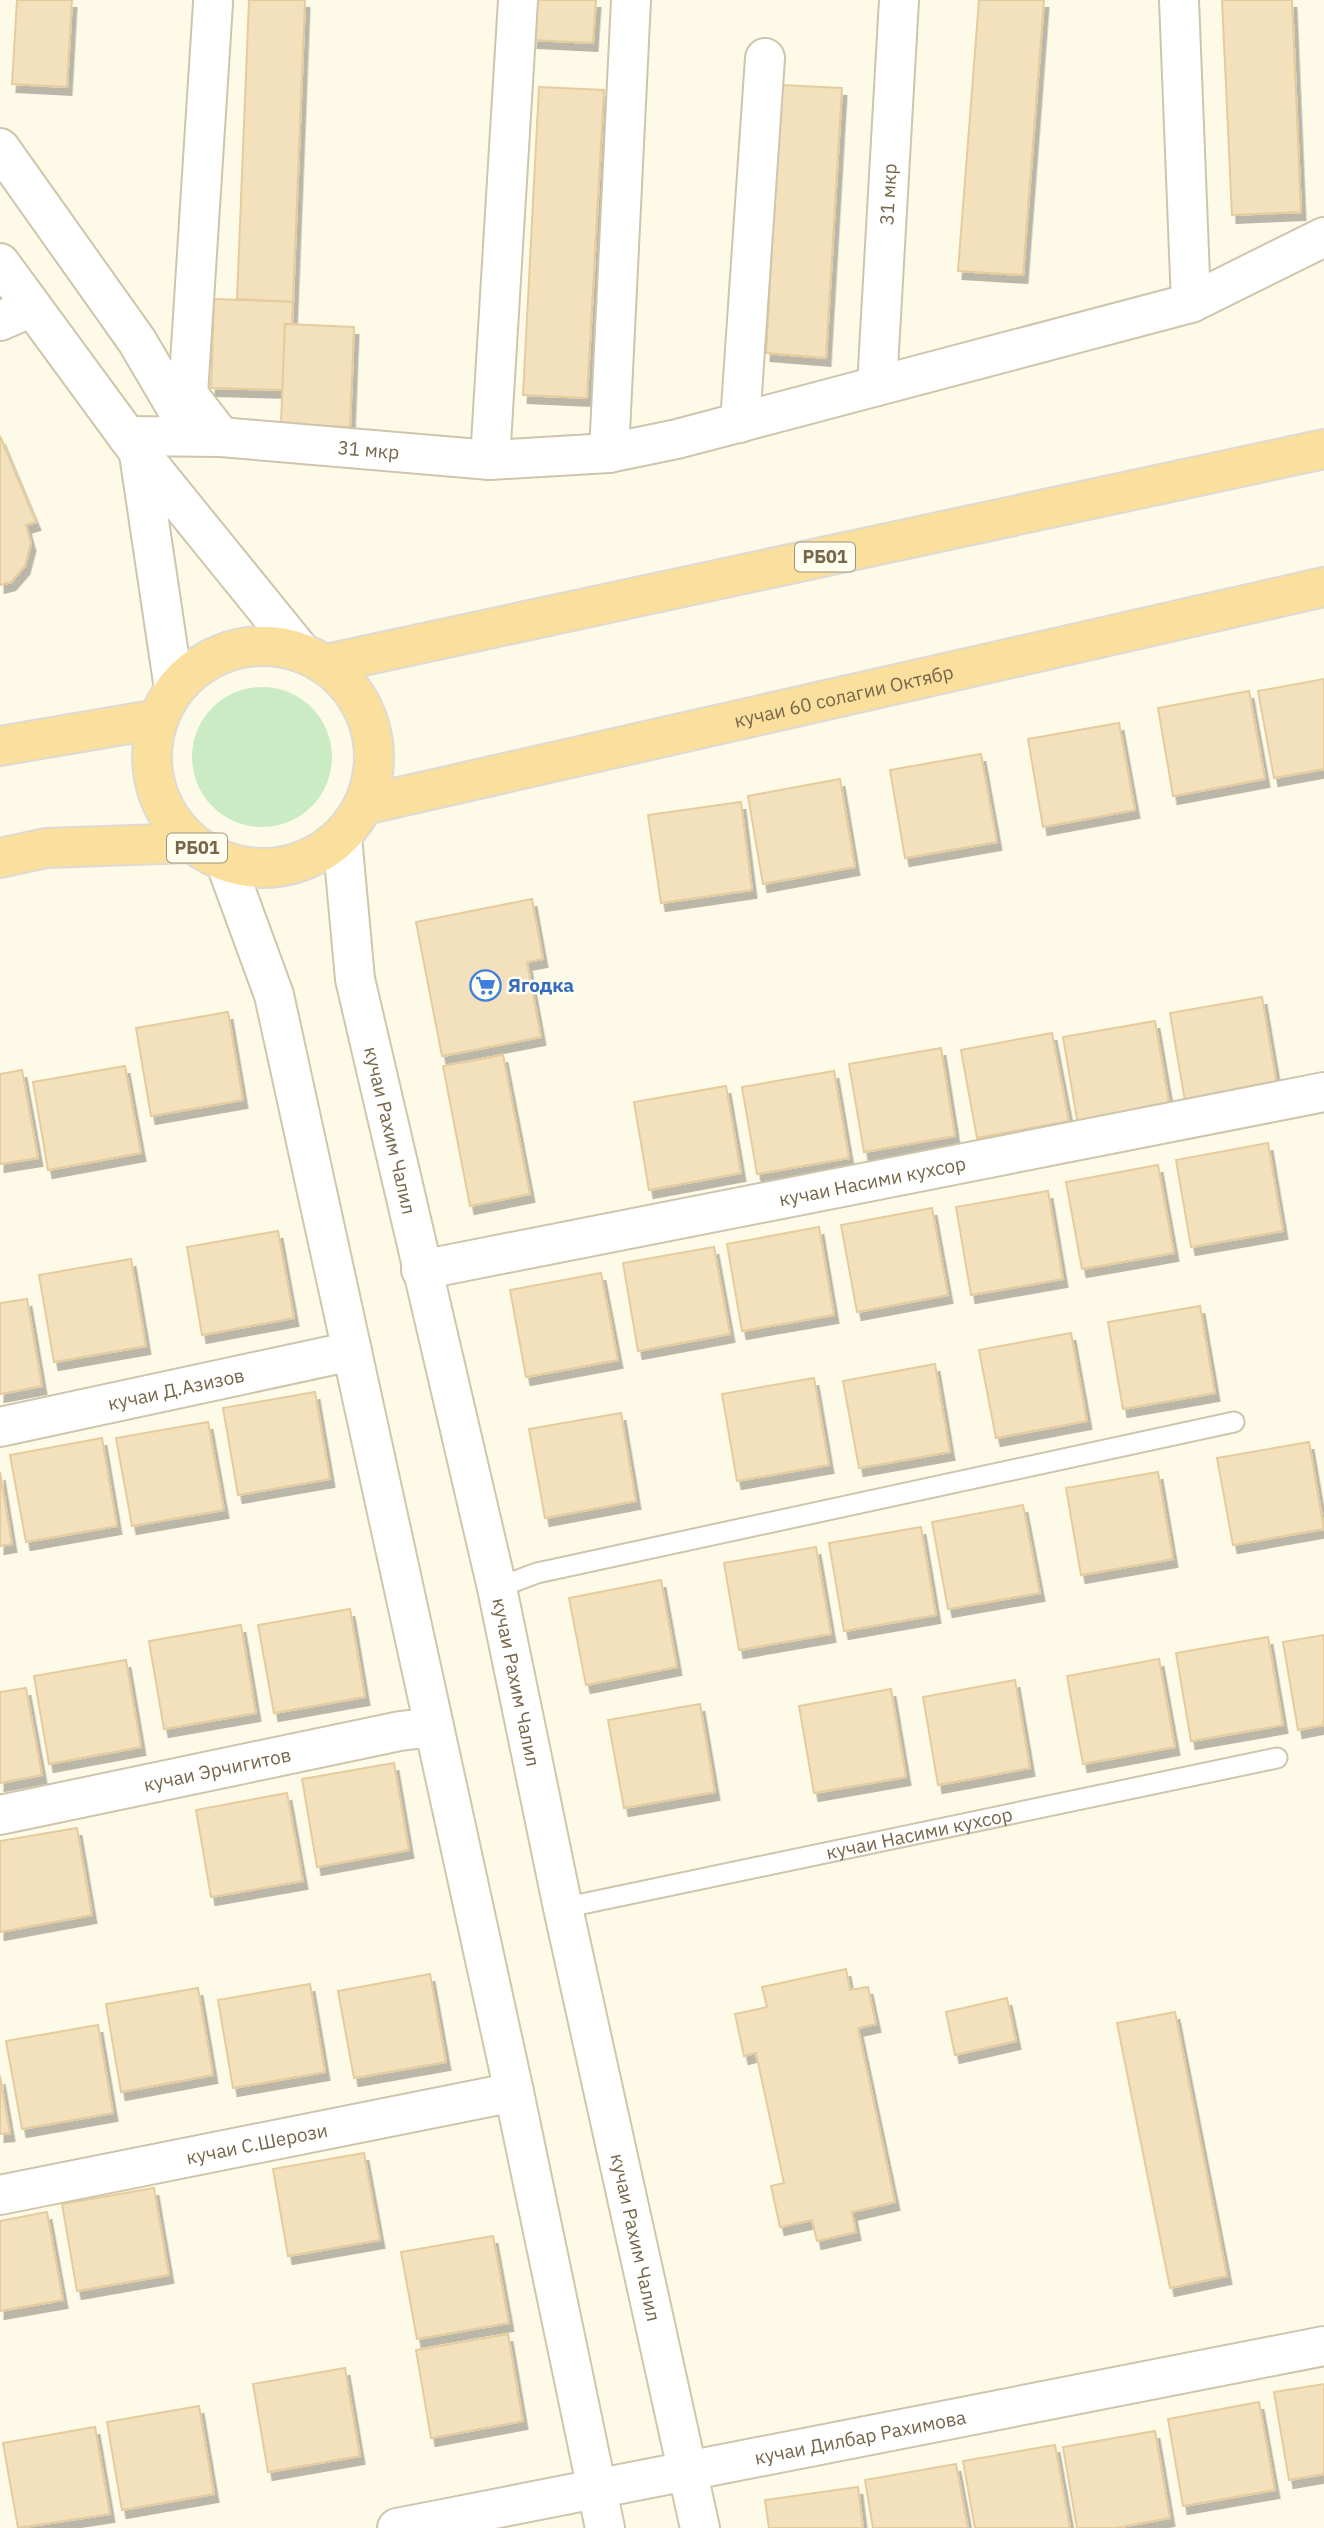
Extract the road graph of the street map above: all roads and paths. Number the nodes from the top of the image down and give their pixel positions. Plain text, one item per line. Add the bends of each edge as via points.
1 (518, 0) edge
2 (631, 0) edge
3 (899, 0) edge
4 (1179, 0) edge
5 (213, 2) dead end
6 (765, 58) dead end
7 (0, 148) edge
8 (1324, 237) edge
9 (0, 264) edge
10 (1191, 303) junction
11 (16, 314) edge
12 (877, 386) junction
13 (740, 423) junction
14 (203, 438) junction
15 (133, 444) junction
16 (1324, 449) edge
17 (609, 453) junction
18 (490, 460) junction
19 (1324, 587) edge
20 (313, 658) junction
21 (166, 704) junction
22 (0, 746) edge
23 (364, 805) junction
24 (342, 836) junction
25 (190, 843) junction
26 (0, 858) edge
27 (226, 864) junction
28 (1324, 1093) edge
29 (421, 1270) junction
30 (352, 1351) junction
31 (1234, 1422) dead end
32 (0, 1426) edge
33 (497, 1588) junction
34 (435, 1727) junction
35 (1277, 1758) dead end
36 (0, 1815) edge
37 (563, 1908) junction
38 (514, 2092) junction
39 (0, 2195) edge
40 (1324, 2346) edge
41 (689, 2472) junction
42 (596, 2489) junction
43 (397, 2528) edge
44 (605, 2528) edge
45 (700, 2528) edge

1 - 18 street
2 - 17 street
3 - 12 street, 31 мкр
4 - 10 street
5 - 14 street via 188,394
6 - 13 street
7 - 14 street via 136,341 177,409
8 - 10 street, 31 мкр
9 - 11 street
10 - 12 street, 31 мкр
11 - 15 street
12 - 13 street, 31 мкр
13 - 17 street, 31 мкр
14 - 15 street, 31 мкр
14 - 18 street, 31 мкр
15 - 20 street
15 - 21 street
16 - 20 highway, РБ01
17 - 18 street, 31 мкр
19 - 23 highway, кучаи 60 солагии Октябр
20 - 21 highway, РБ01 via 266,645 231,650 199,665
20 - 23 highway, РБ01 via 349,685 374,743 373,774
21 - 22 highway
21 - 25 highway, РБ01 via 151,752 154,786 168,817
23 - 24 highway, РБ01
24 - 27 highway, РБ01 via 317,856 288,867
24 - 29 street, кучаи Рахим Чалил via 355,979
25 - 26 highway, РБ01 via 46,848
25 - 27 highway, РБ01
27 - 30 street via 274,995
28 - 29 street, кучаи Насими кухсор
29 - 33 street, кучаи Рахим Чалил
30 - 32 street, кучаи Д.Азизов
30 - 34 street
31 - 33 lane via 537,1573
33 - 37 street, кучаи Рахим Чалил
34 - 36 street, кучаи Эрчигитов
34 - 38 street
35 - 37 lane, кучаи Насими кухсор
37 - 41 street, кучаи Рахим Чалил
38 - 39 street, кучаи С.Шерози
38 - 42 street
40 - 41 street, кучаи Дилбар Рахимова
41 - 42 street, кучаи Дилбар Рахимова
41 - 45 street, кучаи Рахим Чалил
42 - 43 street, кучаи Дилбар Рахимова
42 - 44 street

